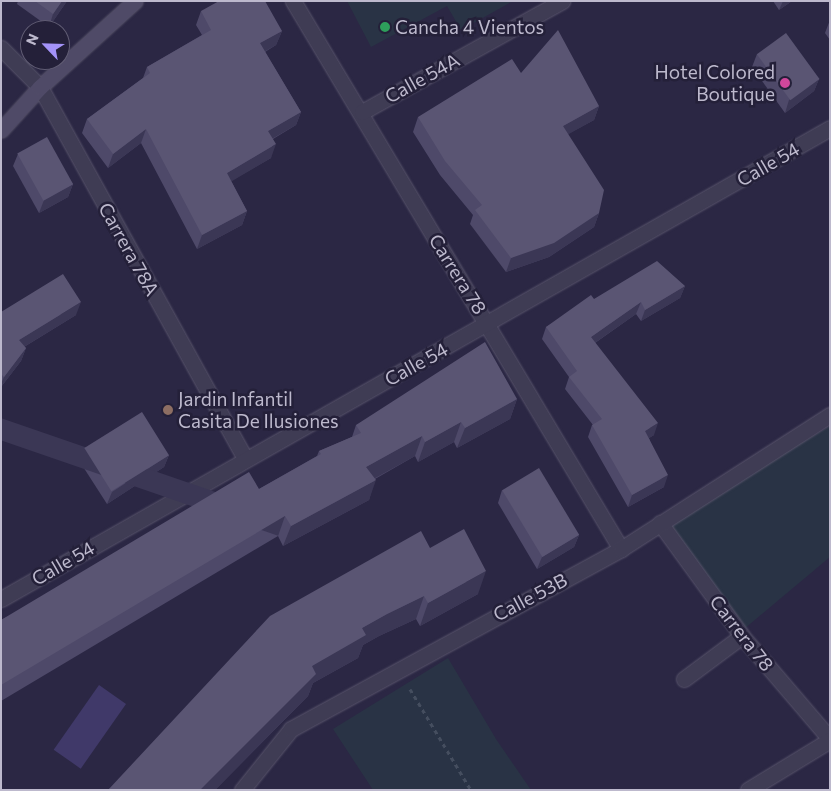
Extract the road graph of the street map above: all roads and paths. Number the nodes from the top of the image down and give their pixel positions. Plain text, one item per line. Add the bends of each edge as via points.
1 (135, 1) edge
2 (293, 1) edge
3 (562, 1) edge
4 (1, 48) edge
5 (40, 87) junction
6 (362, 112) junction
7 (830, 128) edge
8 (1, 130) edge
9 (488, 324) junction
10 (830, 415) edge
11 (245, 459) junction
12 (660, 523) junction
13 (621, 549) junction
14 (1, 599) edge
15 (742, 636) junction
16 (398, 669) junction
17 (684, 679) dead end
18 (830, 740) edge
19 (242, 790) edge
20 (472, 790) edge
21 (748, 790) edge

1 - 5 street
2 - 6 street, Carrera 78
3 - 6 street, Calle 54A
4 - 5 street, Carrera 78A
5 - 8 street
5 - 11 street, Carrera 78A
6 - 9 street, Carrera 78
7 - 9 street, Calle 54
9 - 11 street, Calle 54
9 - 13 street, Carrera 78
10 - 12 street, Calle 53B
11 - 14 street, Calle 54
12 - 13 street, Calle 53B
12 - 15 street, Carrera 78
13 - 16 street, Calle 53B
15 - 17 street
15 - 18 street, Carrera 78
16 - 19 street, Calle 53B via 291,729
16 - 20 path
18 - 21 street

